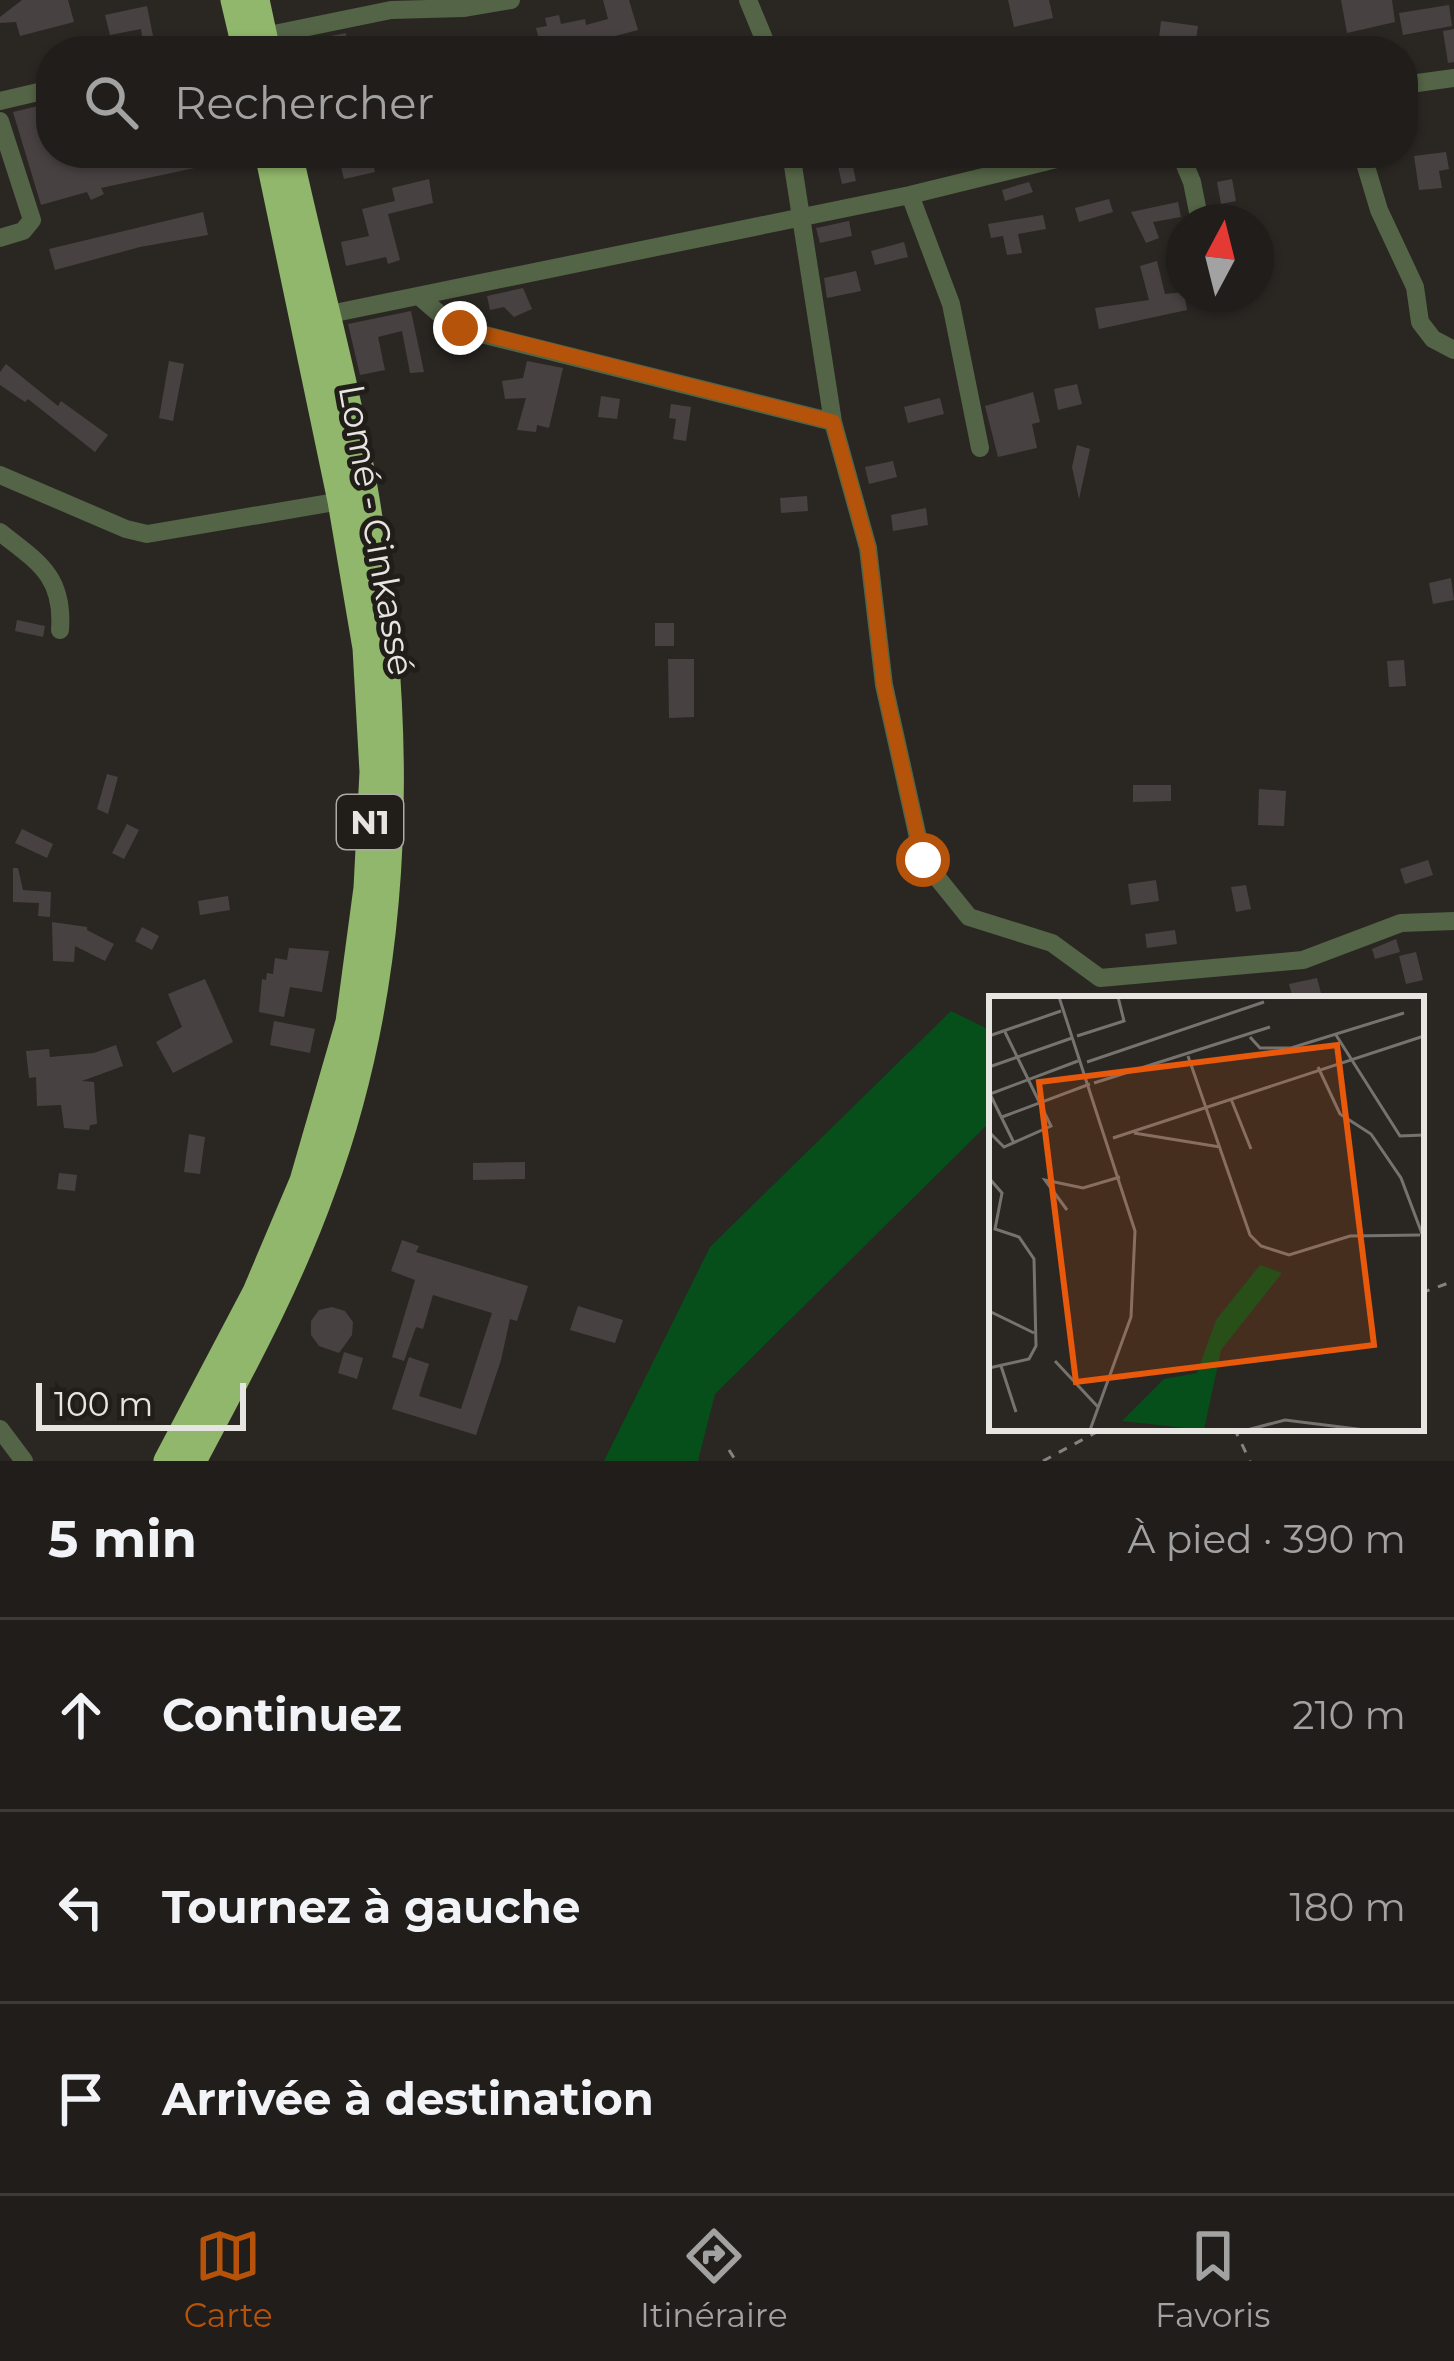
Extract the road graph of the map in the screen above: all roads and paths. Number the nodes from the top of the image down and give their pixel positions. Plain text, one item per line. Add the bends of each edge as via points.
1 (235, 0) edge
2 (256, 0) edge
3 (511, 0) edge
4 (748, 0) edge
5 (251, 36) edge
6 (255, 36) edge
7 (291, 36) edge
8 (763, 36) edge
9 (1454, 78) edge
10 (1418, 84) edge
11 (36, 92) edge
12 (0, 101) edge
13 (0, 121) edge
14 (274, 168) edge
15 (289, 168) edge
16 (794, 168) edge
17 (1020, 168) edge
18 (1186, 168) edge
19 (1366, 168) edge
20 (910, 195) junction
21 (289, 203) junction
22 (1196, 204) edge
23 (802, 216) junction
24 (0, 238) edge
25 (420, 297) junction
26 (325, 315) junction
27 (1454, 350) edge
28 (833, 422) junction
29 (980, 448) dead end
30 (0, 475) edge
31 (341, 501) junction
32 (0, 532) edge
33 (60, 630) dead end
34 (1454, 921) edge
35 (360, 1023) junction
36 (1454, 1281) edge
37 (1424, 1292) edge
38 (0, 1429) edge
39 (1098, 1431) edge
40 (1235, 1431) edge
41 (729, 1450) dead end
42 (24, 1461) edge
43 (167, 1461) edge
44 (193, 1461) edge
45 (736, 1461) edge
46 (1043, 1461) edge
47 (1250, 1461) edge

1 - 5 highway
2 - 6 highway
3 - 7 street via 404,8
4 - 8 street
9 - 10 street
11 - 12 street
13 - 24 street via 32,220
14 - 21 highway, Lomé - Cinkassé / N1
15 - 21 highway, Lomé - Cinkassé / N1
16 - 23 street
17 - 20 street
18 - 22 street
19 - 27 street via 1415,287 1420,322
20 - 23 street
20 - 29 street via 951,304
21 - 26 highway, Lomé - Cinkassé / N1
21 - 31 highway, Lomé - Cinkassé / N1
23 - 25 street
23 - 28 street
25 - 26 street
25 - 28 street via 477,333
26 - 35 highway, Lomé - Cinkassé / N1 via 366,496 392,710 388,889
28 - 34 street via 868,548 884,685 923,860 969,917 1052,943 1100,979 1303,960 1401,923
30 - 31 street via 148,534
31 - 35 highway, Lomé - Cinkassé / N1 via 366,648 373,772
32 - 33 street via 51,577
35 - 43 highway, Lomé - Cinkassé / N1 via 281,1235
35 - 44 highway, Lomé - Cinkassé / N1 via 342,1130 308,1225
36 - 37 path
38 - 42 street
39 - 46 path
40 - 47 path
41 - 45 path

